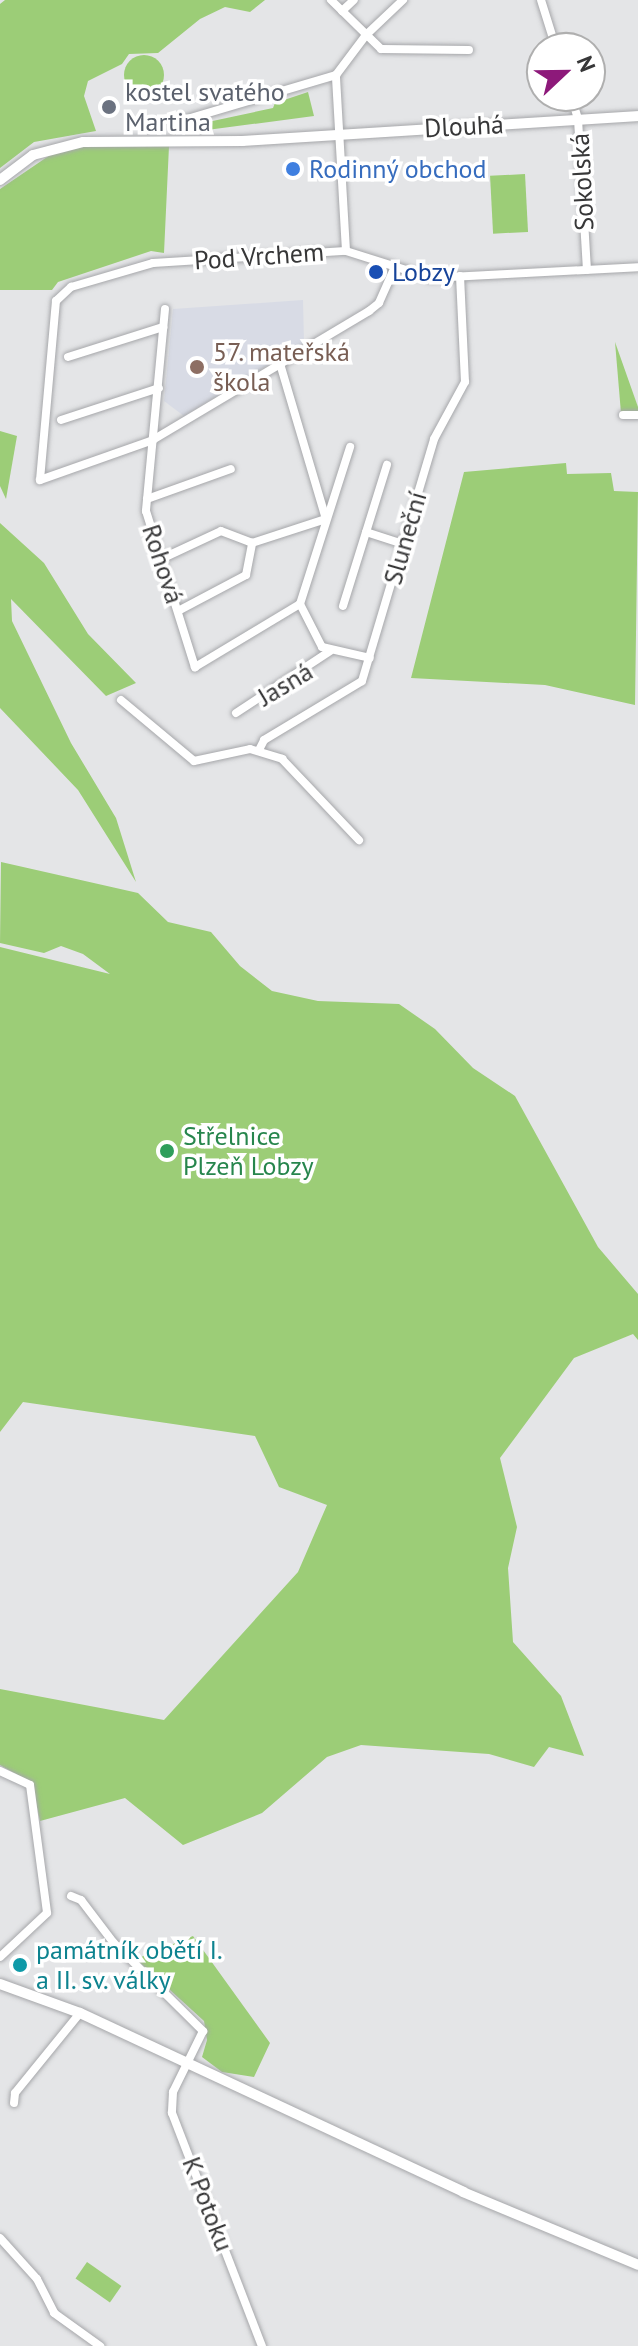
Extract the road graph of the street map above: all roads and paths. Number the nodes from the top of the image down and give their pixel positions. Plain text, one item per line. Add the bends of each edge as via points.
1 (331, 0) edge
2 (354, 0) edge
3 (403, 0) edge
4 (541, 0) edge
5 (342, 11) junction
6 (551, 32) edge
7 (366, 35) junction
8 (469, 50) dead end
9 (336, 75) junction
10 (576, 112) edge
11 (638, 116) edge
12 (578, 119) junction
13 (174, 123) dead end
14 (337, 134) junction
15 (0, 180) edge
16 (346, 251) junction
17 (638, 267) edge
18 (394, 269) junction
19 (587, 270) junction
20 (460, 276) junction
21 (165, 309) dead end
22 (163, 327) junction
23 (68, 357) dead end
24 (280, 364) junction
25 (159, 388) junction
26 (623, 415) dead end
27 (638, 415) edge
28 (61, 420) dead end
29 (153, 440) junction
30 (350, 447) dead end
31 (387, 465) dead end
32 (231, 469) dead end
33 (147, 499) junction
34 (326, 519) junction
35 (366, 532) junction
36 (252, 543) junction
37 (403, 544) junction
38 (161, 559) junction
39 (300, 604) junction
40 (343, 606) dead end
41 (178, 611) junction
42 (330, 651) junction
43 (370, 658) junction
44 (121, 700) dead end
45 (236, 713) dead end
46 (259, 750) junction
47 (359, 840) dead end
48 (0, 1771) edge
49 (71, 1896) dead end
50 (0, 1957) edge
51 (0, 1984) edge
52 (80, 2013) junction
53 (190, 2064) junction
54 (14, 2103) dead end
55 (0, 2238) edge
56 (638, 2265) edge
57 (100, 2346) edge
58 (262, 2346) edge

1 - 5 street
2 - 5 street
3 - 7 street
4 - 6 street
5 - 7 street
7 - 8 street via 381,49
7 - 9 street
9 - 13 street
9 - 14 street
10 - 12 street, Sokolská
11 - 12 street, Dlouhá
12 - 14 street, Dlouhá
12 - 19 street, Sokolská
14 - 15 street, Dlouhá via 197,143 75,143 33,155
14 - 16 street
16 - 18 street, Pod Vrchem
16 - 29 street, Pod Vrchem via 153,263 71,287 56,301 40,480
17 - 19 street, Pod Vrchem
18 - 20 street, Pod Vrchem via 431,278
18 - 24 street via 379,303
19 - 20 street, Pod Vrchem
20 - 37 street, Sluneční via 465,382 434,439
21 - 22 street
22 - 23 street
22 - 25 street
24 - 29 street
24 - 34 street
25 - 28 street
25 - 29 street
26 - 27 street
29 - 33 street
30 - 34 street
31 - 35 street
32 - 33 street, Rohová
33 - 38 street, Rohová
34 - 36 street
34 - 39 street
35 - 37 street
35 - 40 street
36 - 38 street via 221,531
36 - 41 street via 246,575
37 - 43 street, Sluneční
38 - 41 street, Rohová
39 - 41 street, Rohová via 195,667
39 - 42 street via 314,640
42 - 43 street
42 - 45 street, Jasná
43 - 46 street, Sluneční via 362,681 264,740
44 - 46 street via 194,761
46 - 47 street via 291,767
48 - 50 street via 30,1785 47,1913
49 - 53 street, K Potoku via 81,1900 113,1942 198,2022 203,2031
51 - 52 street
52 - 53 street
52 - 54 street via 15,2093
53 - 56 street via 463,2192
53 - 58 street, K Potoku via 173,2092 172,2113
55 - 57 street via 37,2279 54,2313

